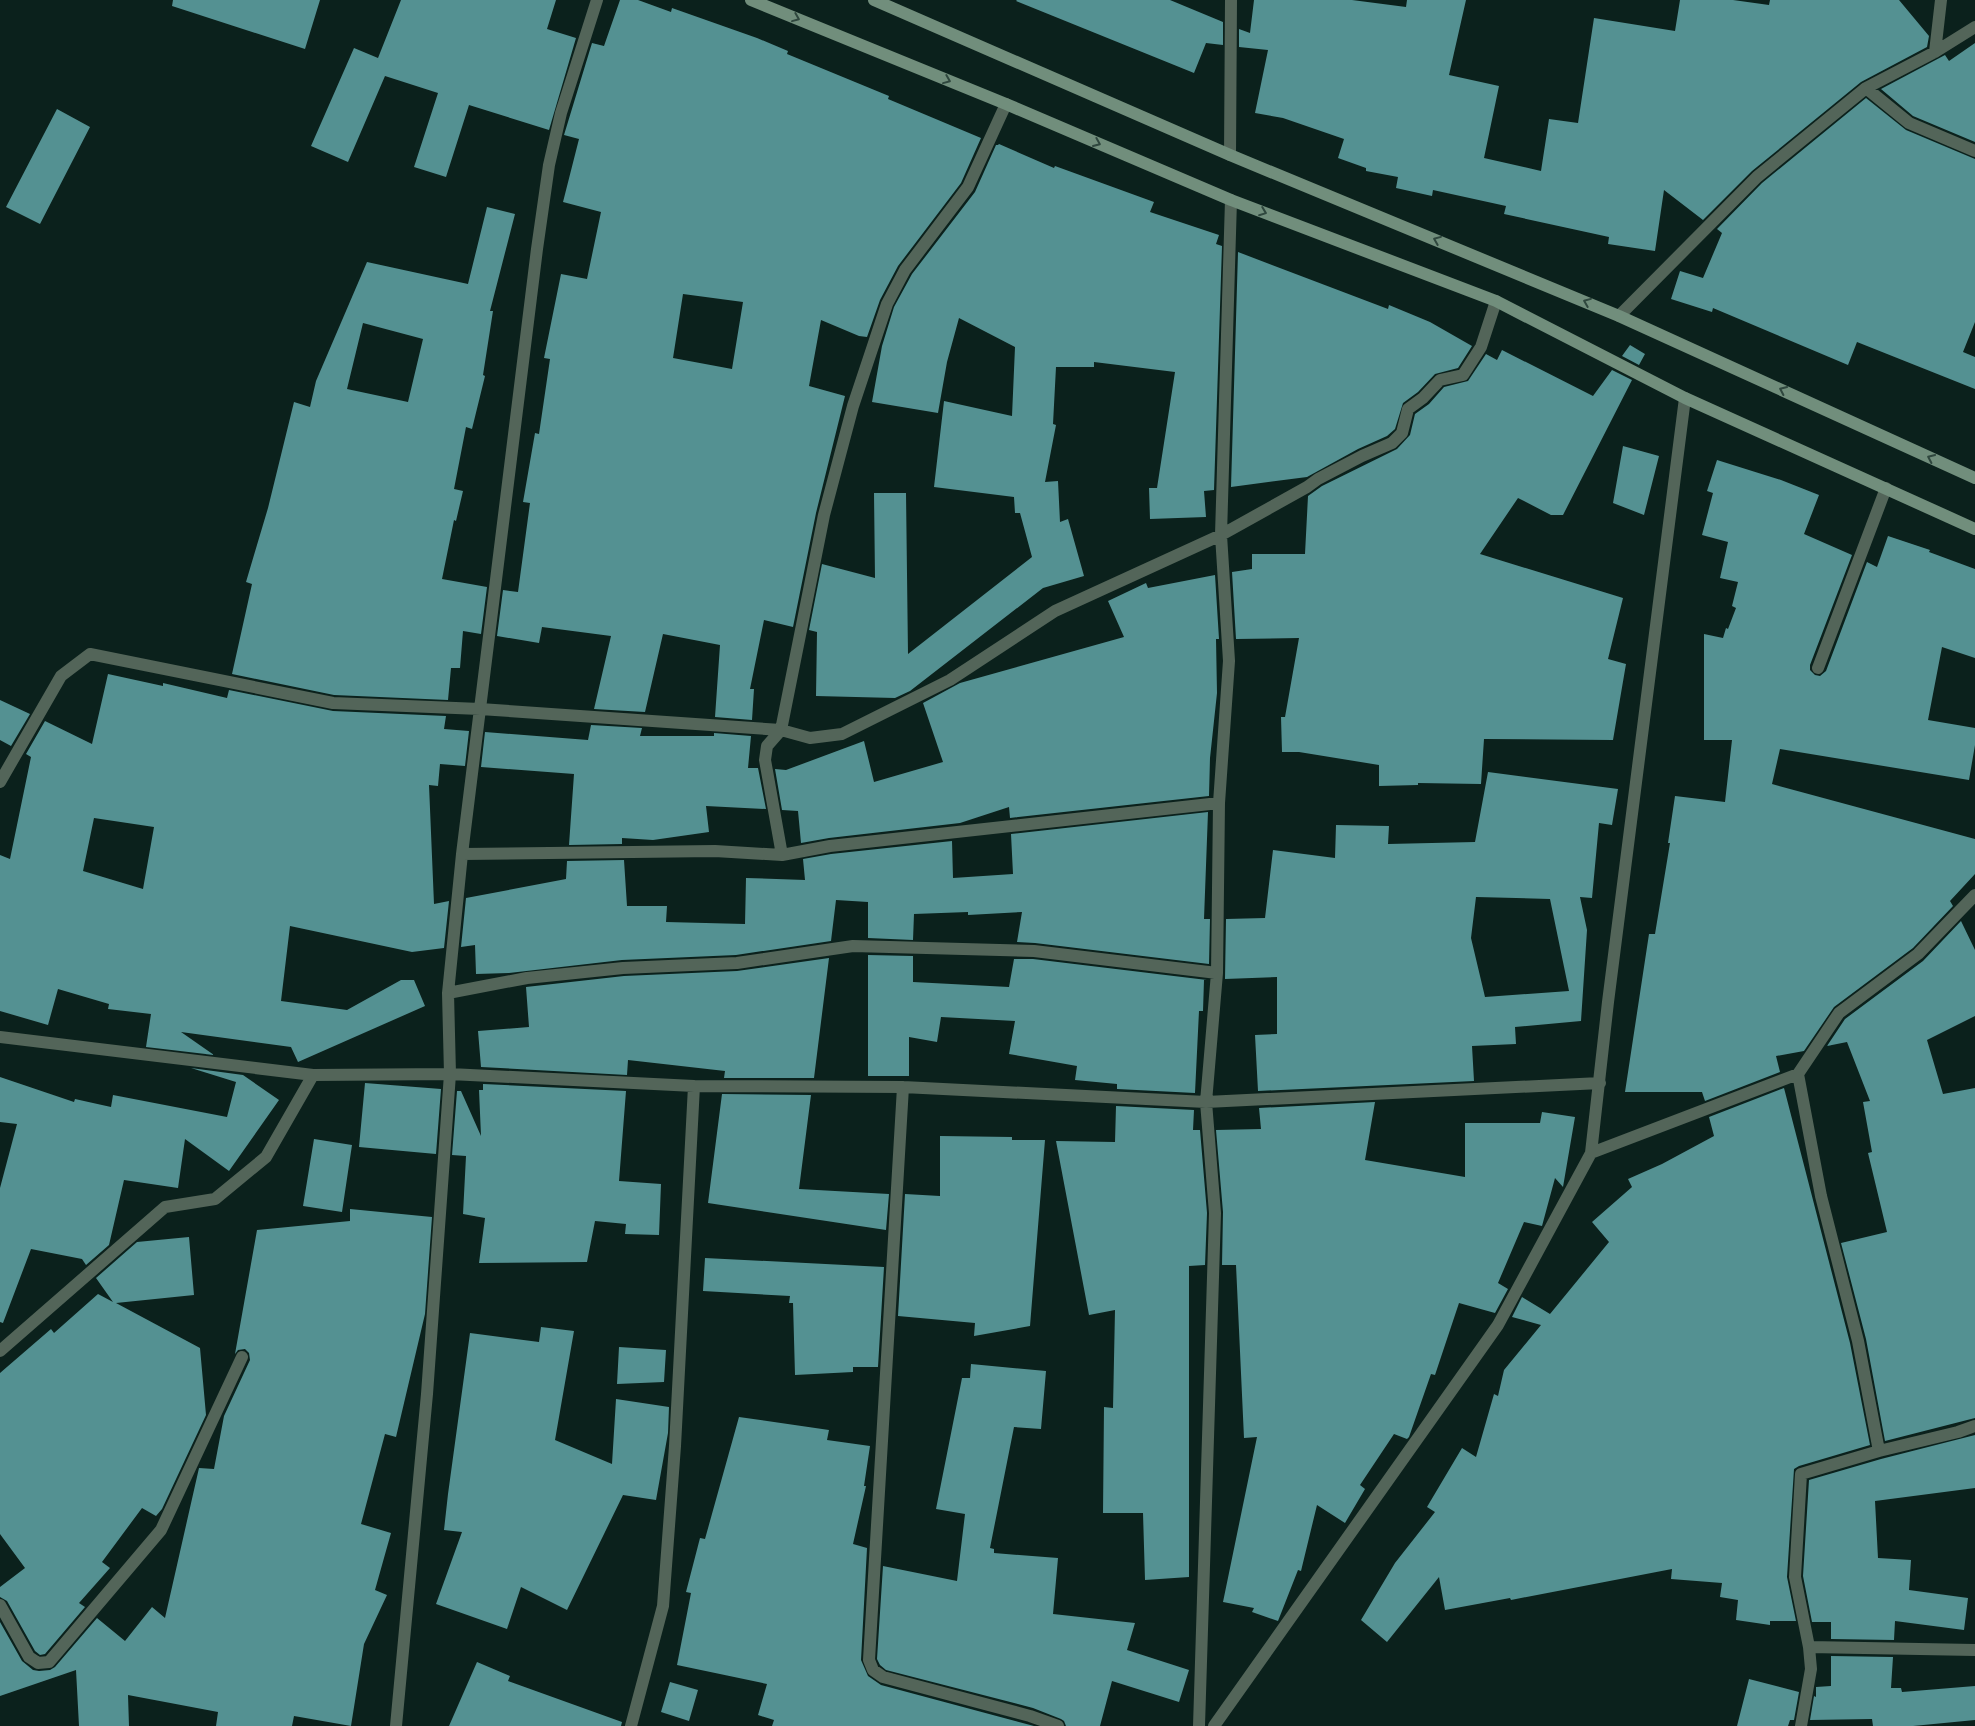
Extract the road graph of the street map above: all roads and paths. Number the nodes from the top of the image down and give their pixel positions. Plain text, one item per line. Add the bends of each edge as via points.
1 (597, 0) edge
2 (751, 0) edge
3 (874, 0) edge
4 (1231, 0) edge
5 (1941, 0) edge
6 (1975, 26) edge
7 (1935, 52) junction
8 (1866, 88) junction
9 (1006, 104) junction
10 (1975, 151) edge
11 (1230, 155) junction
12 (1231, 200) junction
13 (1496, 300) junction
14 (1619, 316) junction
15 (1685, 398) junction
16 (1975, 478) edge
17 (1886, 488) junction
18 (1975, 528) edge
19 (1221, 534) junction
20 (1818, 668) dead end
21 (480, 709) junction
22 (781, 730) junction
23 (0, 782) edge
24 (1219, 803) junction
25 (462, 854) junction
26 (782, 855) junction
27 (1975, 895) edge
28 (1217, 973) junction
29 (448, 993) junction
30 (0, 1037) edge
31 (450, 1074) junction
32 (1798, 1074) junction
33 (313, 1075) junction
34 (1600, 1083) junction
35 (694, 1086) junction
36 (903, 1087) junction
37 (1206, 1102) junction
38 (1592, 1153) junction
39 (0, 1351) edge
40 (242, 1357) dead end
41 (1975, 1426) edge
42 (1879, 1451) junction
43 (0, 1605) edge
44 (1809, 1648) junction
45 (1975, 1650) edge
46 (396, 1726) edge
47 (631, 1726) edge
48 (1058, 1726) edge
49 (1199, 1726) edge
50 (1214, 1726) edge
51 (1801, 1726) edge

1 - 21 street via 561,113 549,165
2 -> 9 main road
3 - 11 main road
4 - 11 street
5 - 7 street
6 - 7 street
7 - 8 street
8 - 10 street via 1909,123
8 - 14 street via 1757,176
9 -> 12 main road
9 - 22 street via 968,187 905,270 887,304 853,406 824,515
14 -> 11 main road
12 -> 13 main road
12 - 19 street
13 - 15 main road
13 - 19 street via 1481,347 1463,375 1440,380 1408,409 1402,433 1392,443 1318,479
16 -> 14 main road
15 - 17 main road
15 - 34 street
17 - 18 main road
17 - 20 street
19 - 22 street via 1055,611 950,680 842,734 810,738
19 - 24 street via 1229,661
21 - 22 street
21 - 23 street via 332,703 90,654 62,676
21 - 25 street
22 - 26 street via 767,746 765,760
24 - 26 street via 830,846
24 - 28 street
25 - 26 street via 715,850
25 - 29 street
27 - 32 street via 1918,954 1839,1013
28 - 29 street via 1034,951 853,946 737,963 623,968 527,978
28 - 37 street
29 - 31 street
30 - 33 street
31 - 33 street
31 - 35 street
31 - 46 street via 427,1394
32 - 38 street
32 - 42 street via 1821,1196 1858,1341
33 - 39 street via 266,1157 216,1199 165,1207
34 - 37 street
34 - 38 street
35 - 36 street
35 - 47 street via 663,1606
36 - 37 street
36 - 48 street via 869,1660 873,1670 883,1677
37 - 49 street via 1215,1213
38 - 50 street via 1498,1324
40 - 43 street via 161,1530 49,1662 38,1663 29,1657
41 - 42 street
42 - 44 street via 1800,1474 1795,1576
44 - 45 street
44 - 51 street via 1811,1669

